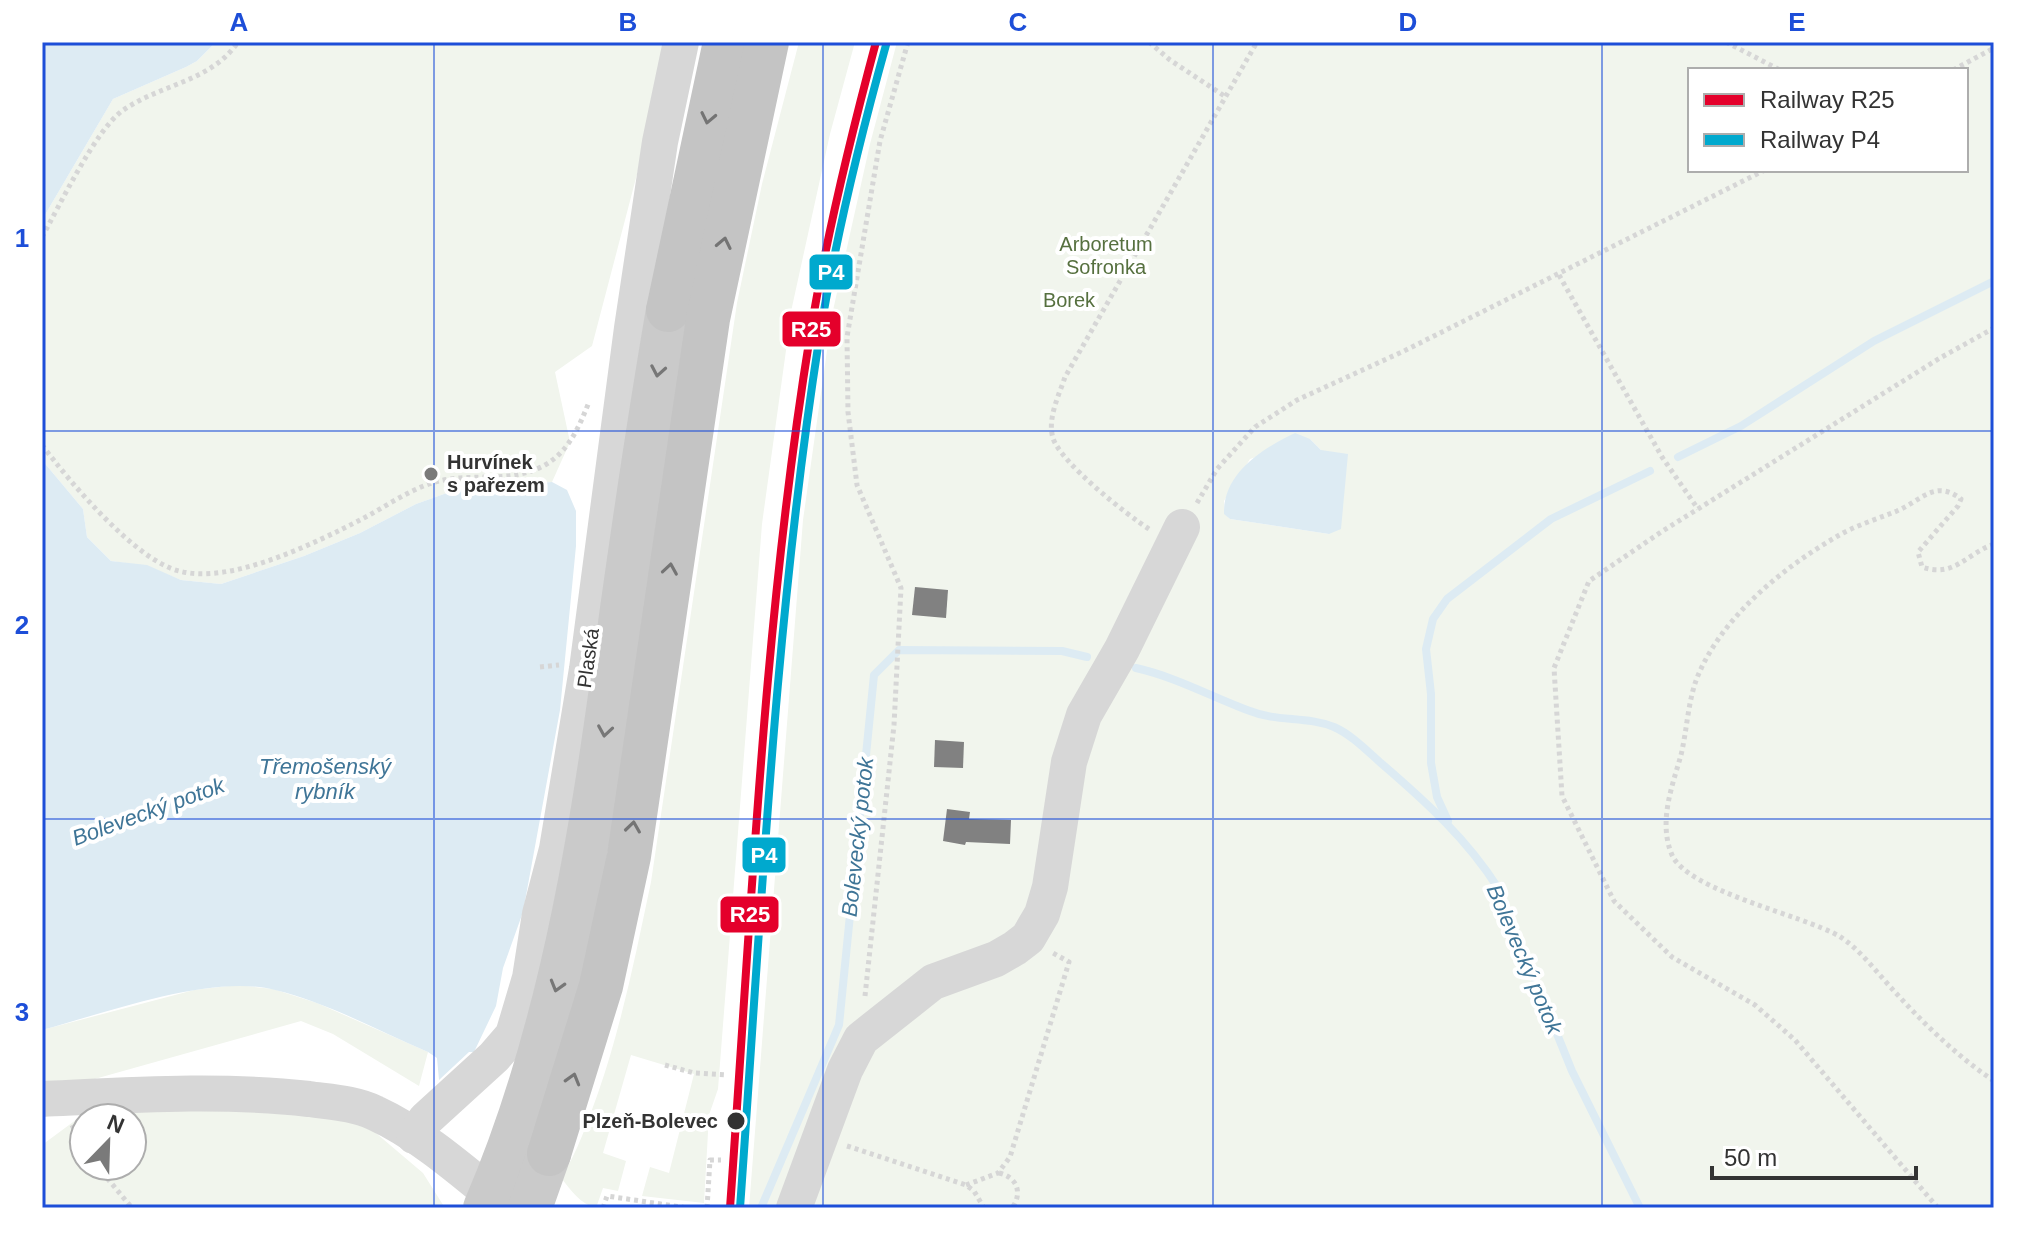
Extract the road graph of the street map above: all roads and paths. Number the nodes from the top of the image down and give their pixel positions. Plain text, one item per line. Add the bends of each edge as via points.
1 (238, 42) edge
2 (681, 42) edge
3 (725, 42) edge
4 (767, 42) edge
5 (908, 42) edge
6 (1149, 42) edge
7 (1257, 42) edge
8 (1726, 42) edge
9 (1994, 48) edge
10 (1776, 68) edge
11 (1957, 68) edge
12 (1226, 97) junction
13 (1761, 172) edge
14 (42, 237) edge
15 (1559, 275) junction
16 (688, 315) junction
17 (1994, 328) edge
18 (591, 389) dead end
19 (42, 445) edge
20 (1217, 469) dead end
21 (1698, 509) junction
22 (1169, 530) joint
23 (1994, 544) edge
24 (1028, 938) junction
25 (861, 1039) junction
26 (665, 1065) dead end
27 (727, 1075) dead end
28 (1994, 1081) edge
29 (42, 1099) edge
30 (414, 1136) junction
31 (819, 1138) junction
32 (549, 1154) joint
33 (721, 1160) dead end
34 (998, 1173) junction
35 (110, 1182) edge
36 (966, 1185) junction
37 (504, 1205) edge
38 (132, 1208) edge
39 (603, 1208) edge
40 (688, 1208) edge
41 (707, 1208) edge
42 (794, 1208) edge
43 (984, 1208) edge
44 (1012, 1208) edge
45 (1938, 1208) edge

1 - 14 path via 211,70 120,112
2 - 30 street, Plaská via 632,328 587,669 530,978 513,1035
3 -> 16 highway
16 -> 4 highway
5 - 25 path via 880,141 847,337 848,412 857,485 901,588 894,725
6 - 12 path
7 - 12 path
8 - 10 path
9 - 11 path
12 - 22 path via 1065,377 1051,421 1053,440 1068,459 1125,513
13 - 15 path
15 - 20 path via 1297,400 1255,427
15 - 21 path via 1662,457
32 -> 16 highway via 601,986 629,856
16 -> 37 main road, Plaská via 647,432 587,847
17 - 21 path
18 - 19 path via 574,437 546,465 519,475 436,481 303,547 207,575 181,572 151,559
21 - 45 path via 1589,581 1554,668 1562,796 1614,901 1672,957 1755,1005 1795,1040
22 - 24 street via 1122,649 1084,715 1069,762 1050,887
23 - 28 path via 1948,570 1922,567 1918,552 1961,499 1937,489 1837,536 1749,602 1697,678 1667,804 1666,836 1673,857 1692,877 1840,937 1948,1046
24 - 25 street via 996,959 933,982
24 - 34 path via 1069,962 1010,1157
25 - 31 street
26 - 27 path
29 - 30 street via 272,1095 374,1112
30 - 37 street
31 - 36 path
31 - 42 street
32 - 37 main road
33 - 41 path via 710,1160
34 - 36 path
34 - 44 path via 1010,1176 1017,1187
35 - 38 path
36 - 43 path
39 - 40 path via 607,1196

